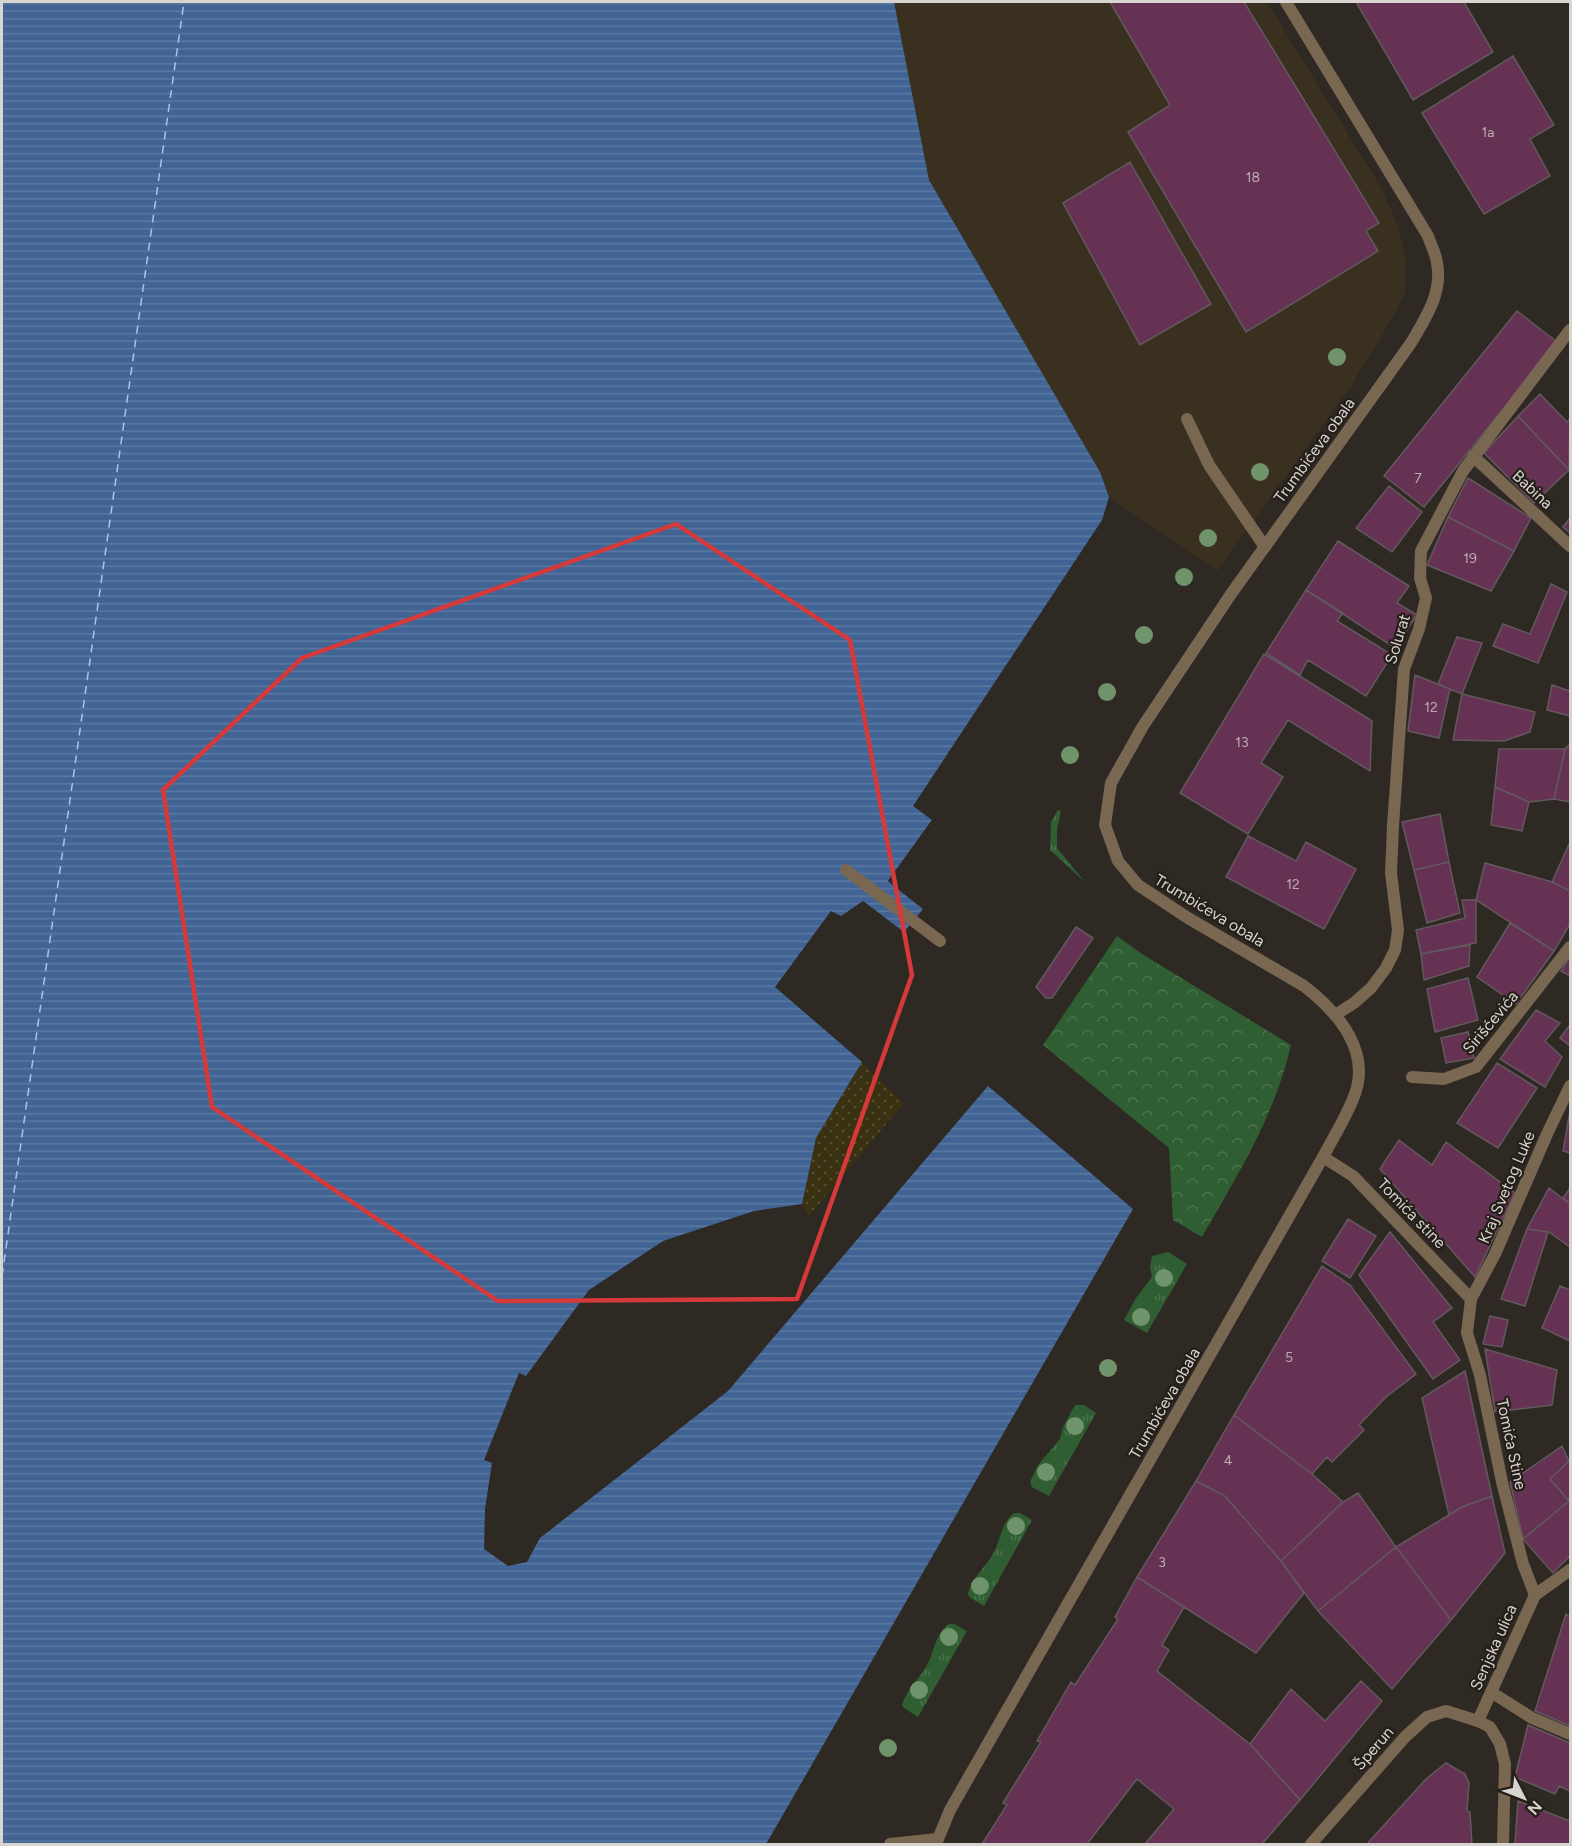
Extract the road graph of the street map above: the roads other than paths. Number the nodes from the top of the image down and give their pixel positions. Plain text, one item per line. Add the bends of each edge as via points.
1 (1286, 2) edge
2 (1570, 330) edge
3 (1187, 419) dead end
4 (1473, 456) junction
5 (1570, 546) edge
6 (1265, 547) junction
7 (846, 870) dead end
8 (940, 941) dead end
9 (1570, 947) edge
10 (1335, 1015) junction
11 (1412, 1077) dead end
12 (1570, 1086) edge
13 (1323, 1157) junction
14 (1471, 1299) junction
15 (1570, 1570) edge
16 (1535, 1595) junction
17 (1491, 1692) junction
18 (1478, 1720) junction
19 (1570, 1734) edge
20 (937, 1842) edge
21 (890, 1845) edge
22 (1311, 1845) edge
23 (1503, 1845) edge

1 - 6 street, Trumbićeva obala via 1428,236 1437,264 1438,285 1430,311 1411,343
2 - 4 street, Solurat
3 - 6 street via 1209,465
4 - 5 street, Babina
4 - 10 street, Solurat via 1421,551 1420,578 1426,598 1404,669 1393,826 1391,873 1398,930 1395,950 1371,988
6 - 10 street, Trumbićeva obala via 1143,726 1111,783 1105,825 1118,861 1138,885 1304,986
7 - 8 street
9 - 11 street, Sirišćevića via 1476,1067 1444,1079
10 - 13 street, Trumbićeva obala via 1352,1038 1360,1064 1354,1097
12 - 14 street, Kraj Svetog Luke via 1496,1254
13 - 14 street, Tomića stine via 1353,1176
13 - 20 street, Trumbićeva obala via 956,1800
14 - 16 street, Tomića Stine via 1467,1333 1523,1564
15 - 16 street, Senjska ulica
16 - 17 street, Senjska ulica
17 - 18 street, Senjska ulica
17 - 19 street via 1532,1718
18 - 22 street, Šperun via 1446,1711 1427,1717
18 - 23 street via 1490,1727 1505,1764
20 - 21 street

